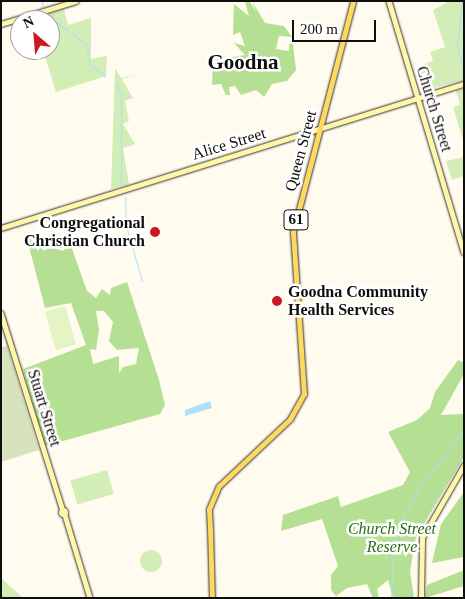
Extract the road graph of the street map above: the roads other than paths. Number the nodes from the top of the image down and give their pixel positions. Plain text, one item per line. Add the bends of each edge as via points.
1 (76, 1) edge
2 (353, 1) edge
3 (389, 1) edge
4 (1, 24) edge
5 (464, 84) edge
6 (417, 98) junction
7 (323, 119) junction
8 (330, 126) junction
9 (320, 129) junction
10 (309, 133) junction
11 (317, 140) junction
12 (1, 228) edge
13 (464, 252) edge
14 (1, 314) edge
15 (1, 333) edge
16 (7, 333) junction
17 (464, 465) edge
18 (90, 598) edge
19 (212, 598) edge
20 (421, 598) edge

1 - 4 street
2 - 7 main road, Queen Street / 61
3 - 6 street, Church Street
5 - 6 street, Alice Street
6 - 8 street, Alice Street
6 - 13 street, Church Street
7 - 8 street
7 - 9 main road, Queen Street / 61
8 - 9 street, Alice Street
9 - 10 street, Alice Street
9 - 11 main road, Queen Street / 61
10 - 11 street
10 - 12 street, Alice Street
11 - 19 main road, Queen Street / 61 via 293,232 304,394 290,419 242,465 216,498 210,529
14 - 16 street, Stuart Street
15 - 16 street
16 - 18 street, Stuart Street
17 - 20 street via 422,538

